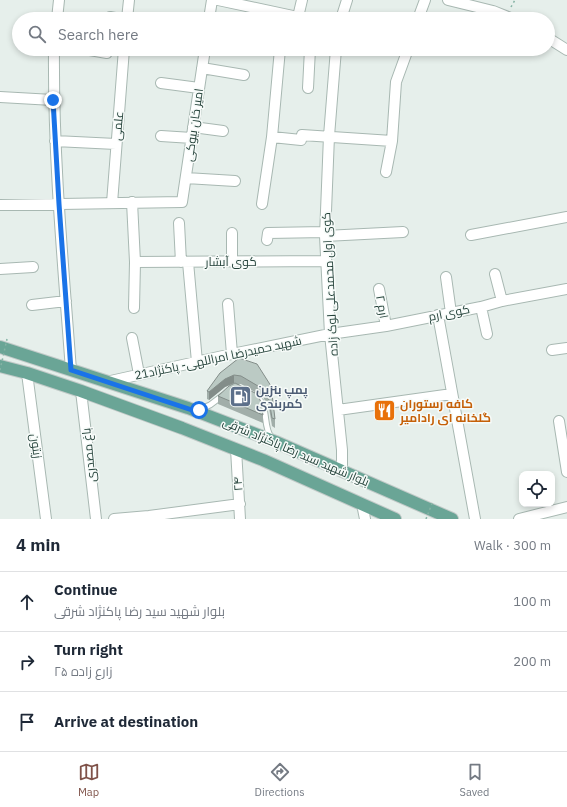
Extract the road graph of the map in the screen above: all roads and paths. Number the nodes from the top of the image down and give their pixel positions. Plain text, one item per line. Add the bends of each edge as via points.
1 (59, 0) edge
2 (129, 0) edge
3 (212, 0) edge
4 (218, 0) edge
5 (302, 0) edge
6 (347, 0) edge
7 (425, 0) edge
8 (448, 0) edge
9 (57, 12) edge
10 (128, 12) edge
11 (210, 12) edge
12 (268, 12) edge
13 (303, 12) edge
14 (343, 12) edge
15 (421, 12) edge
16 (496, 12) edge
17 (555, 42) edge
18 (567, 50) edge
19 (54, 56) edge
20 (123, 56) edge
21 (204, 56) edge
22 (279, 56) edge
23 (310, 56) edge
24 (335, 56) edge
25 (405, 56) edge
26 (202, 68) junction
27 (244, 75) dead end
28 (161, 83) dead end
29 (199, 88) junction
30 (308, 88) dead end
31 (0, 96) edge
32 (53, 100) junction
33 (193, 126) junction
34 (223, 132) dead end
35 (161, 136) dead end
36 (329, 136) junction
37 (272, 137) junction
38 (192, 138) junction
39 (55, 141) junction
40 (392, 141) junction
41 (116, 144) junction
42 (386, 172) dead end
43 (186, 178) junction
44 (235, 181) dead end
45 (132, 202) junction
46 (112, 203) junction
47 (59, 204) junction
48 (262, 204) dead end
49 (0, 205) edge
50 (567, 217) edge
51 (180, 223) dead end
52 (403, 232) dead end
53 (232, 233) dead end
54 (325, 234) junction
55 (471, 235) dead end
56 (267, 240) dead end
57 (326, 261) junction
58 (135, 262) junction
59 (184, 262) junction
60 (232, 262) junction
61 (33, 267) dead end
62 (0, 269) edge
63 (496, 274) dead end
64 (446, 277) dead end
65 (379, 289) dead end
66 (567, 289) edge
67 (66, 301) junction
68 (502, 301) junction
69 (228, 304) dead end
70 (32, 305) dead end
71 (481, 307) junction
72 (134, 308) dead end
73 (451, 313) junction
74 (438, 315) junction
75 (386, 326) junction
76 (330, 334) junction
77 (487, 334) dead end
78 (132, 338) dead end
79 (3, 345) edge
80 (567, 348) edge
81 (552, 350) dead end
82 (232, 354) junction
83 (197, 362) junction
84 (0, 366) edge
85 (0, 370) edge
86 (71, 370) junction
87 (27, 373) junction
88 (139, 374) junction
89 (106, 382) junction
90 (81, 391) junction
91 (227, 391) edge
92 (252, 394) edge
93 (452, 394) junction
94 (192, 410) junction
95 (338, 410) junction
96 (559, 421) dead end
97 (276, 442) junction
98 (236, 449) junction
99 (342, 471) junction
100 (567, 472) edge
101 (433, 501) dead end
102 (240, 504) junction
103 (362, 504) junction
104 (567, 507) edge
105 (149, 518) edge
106 (46, 519) edge
107 (96, 519) edge
108 (114, 519) edge
109 (240, 519) edge
110 (365, 519) edge
111 (395, 519) edge
112 (426, 519) edge
113 (452, 519) edge
114 (474, 519) edge
115 (519, 519) edge

1 - 9 street
2 - 10 street
3 - 11 street
4 - 12 street
5 - 13 street
6 - 14 street
7 - 15 street
8 - 16 street
17 - 18 street
19 - 32 street
20 - 41 street, علمی
21 - 26 street, امیر خان بیوکی
22 - 37 street
23 - 30 street
24 - 36 street, کوی اول محمدعلی لوک زاده
25 - 40 street via 396,82
26 - 27 street
26 - 29 street, امیر خان بیوکی
28 - 29 street
29 - 33 street, امیر خان بیوکی
31 - 32 street
32 - 39 street
33 - 34 street
33 - 38 street, امیر خان بیوکی
35 - 38 street
36 - 37 street via 302,135 301,140
36 - 40 street
36 - 54 street, کوی اول محمدعلی لوک زاده
37 - 48 street
38 - 43 street, امیر خان بیوکی
39 - 41 street
39 - 47 street
40 - 42 street
41 - 46 street, علمی
43 - 44 street
43 - 45 street, امیر خان بیوکی via 182,202
45 - 46 street
45 - 58 street
46 - 47 street
47 - 49 street
47 - 67 street
50 - 55 street
51 - 59 street
52 - 54 street
53 - 60 street
54 - 56 street via 268,233
54 - 57 street, کوی اول محمدعلی لوک زاده
57 - 60 street, کوی آبشار
57 - 76 street, کوی اول محمدعلی لوک زاده
58 - 59 street, کوی آبشار
58 - 72 street
59 - 60 street, کوی آبشار
59 - 83 street
61 - 62 street
63 - 68 street
64 - 73 street
65 - 75 street, ارم ۲
66 - 68 street, کوی ارم
67 - 70 street
67 - 86 street
68 - 71 street, کوی ارم
69 - 82 street
71 - 73 street, کوی ارم
71 - 77 street
73 - 74 street, کوی ارم
74 - 75 street, کوی ارم
74 - 93 street
75 - 76 street, کوی ارم
76 - 82 street, شهید حمیدرضا امراللهی- پاکنژاد21
76 - 95 street, کوی اول محمدعلی لوک زاده
78 - 88 street
79 - 85 path, bridge
79 - 86 main road, بلوار شهید سید رضا پاکنژاد شرقی
80 - 81 street
82 - 83 street, شهید حمیدرضا امراللهی- پاکنژاد21
83 - 88 street, شهید حمیدرضا امراللهی- پاکنژاد21
84 - 87 main road, بلوار شهید سید رضا پاکنژاد شرقی
86 - 89 main road, بلوار شهید سید رضا پاکنژاد شرقی
87 - 90 main road, بلوار شهید سید رضا پاکنژاد شرقی
87 - 106 street, زیتون
88 - 89 street, شهید حمیدرضا امراللهی- پاکنژاد21
89 - 94 main road, بلوار شهید سید رضا پاکنژاد شرقی
90 - 98 main road, بلوار شهید سید رضا پاکنژاد شرقی
90 - 107 street, باغ مصدری
91 - 94 lane via 210,405
92 - 97 lane via 263,404 269,434
93 - 95 street
93 - 114 street
94 - 97 main road, بلوار شهید سید رضا پاکنژاد شرقی
95 - 99 street, کوی اول محمدعلی لوک زاده
96 - 100 street
97 - 99 main road, بلوار شهید سید رضا پاکنژاد شرقی
98 - 102 street, ۲۴
98 - 103 main road, بلوار شهید سید رضا پاکنژاد شرقی
99 - 113 main road, بلوار شهید سید رضا پاکنژاد شرقی
101 - 112 path, bridge
102 - 105 street
102 - 109 street, ۲۴
103 - 110 street
103 - 111 main road, بلوار شهید سید رضا پاکنژاد شرقی
104 - 115 street
105 - 108 street

